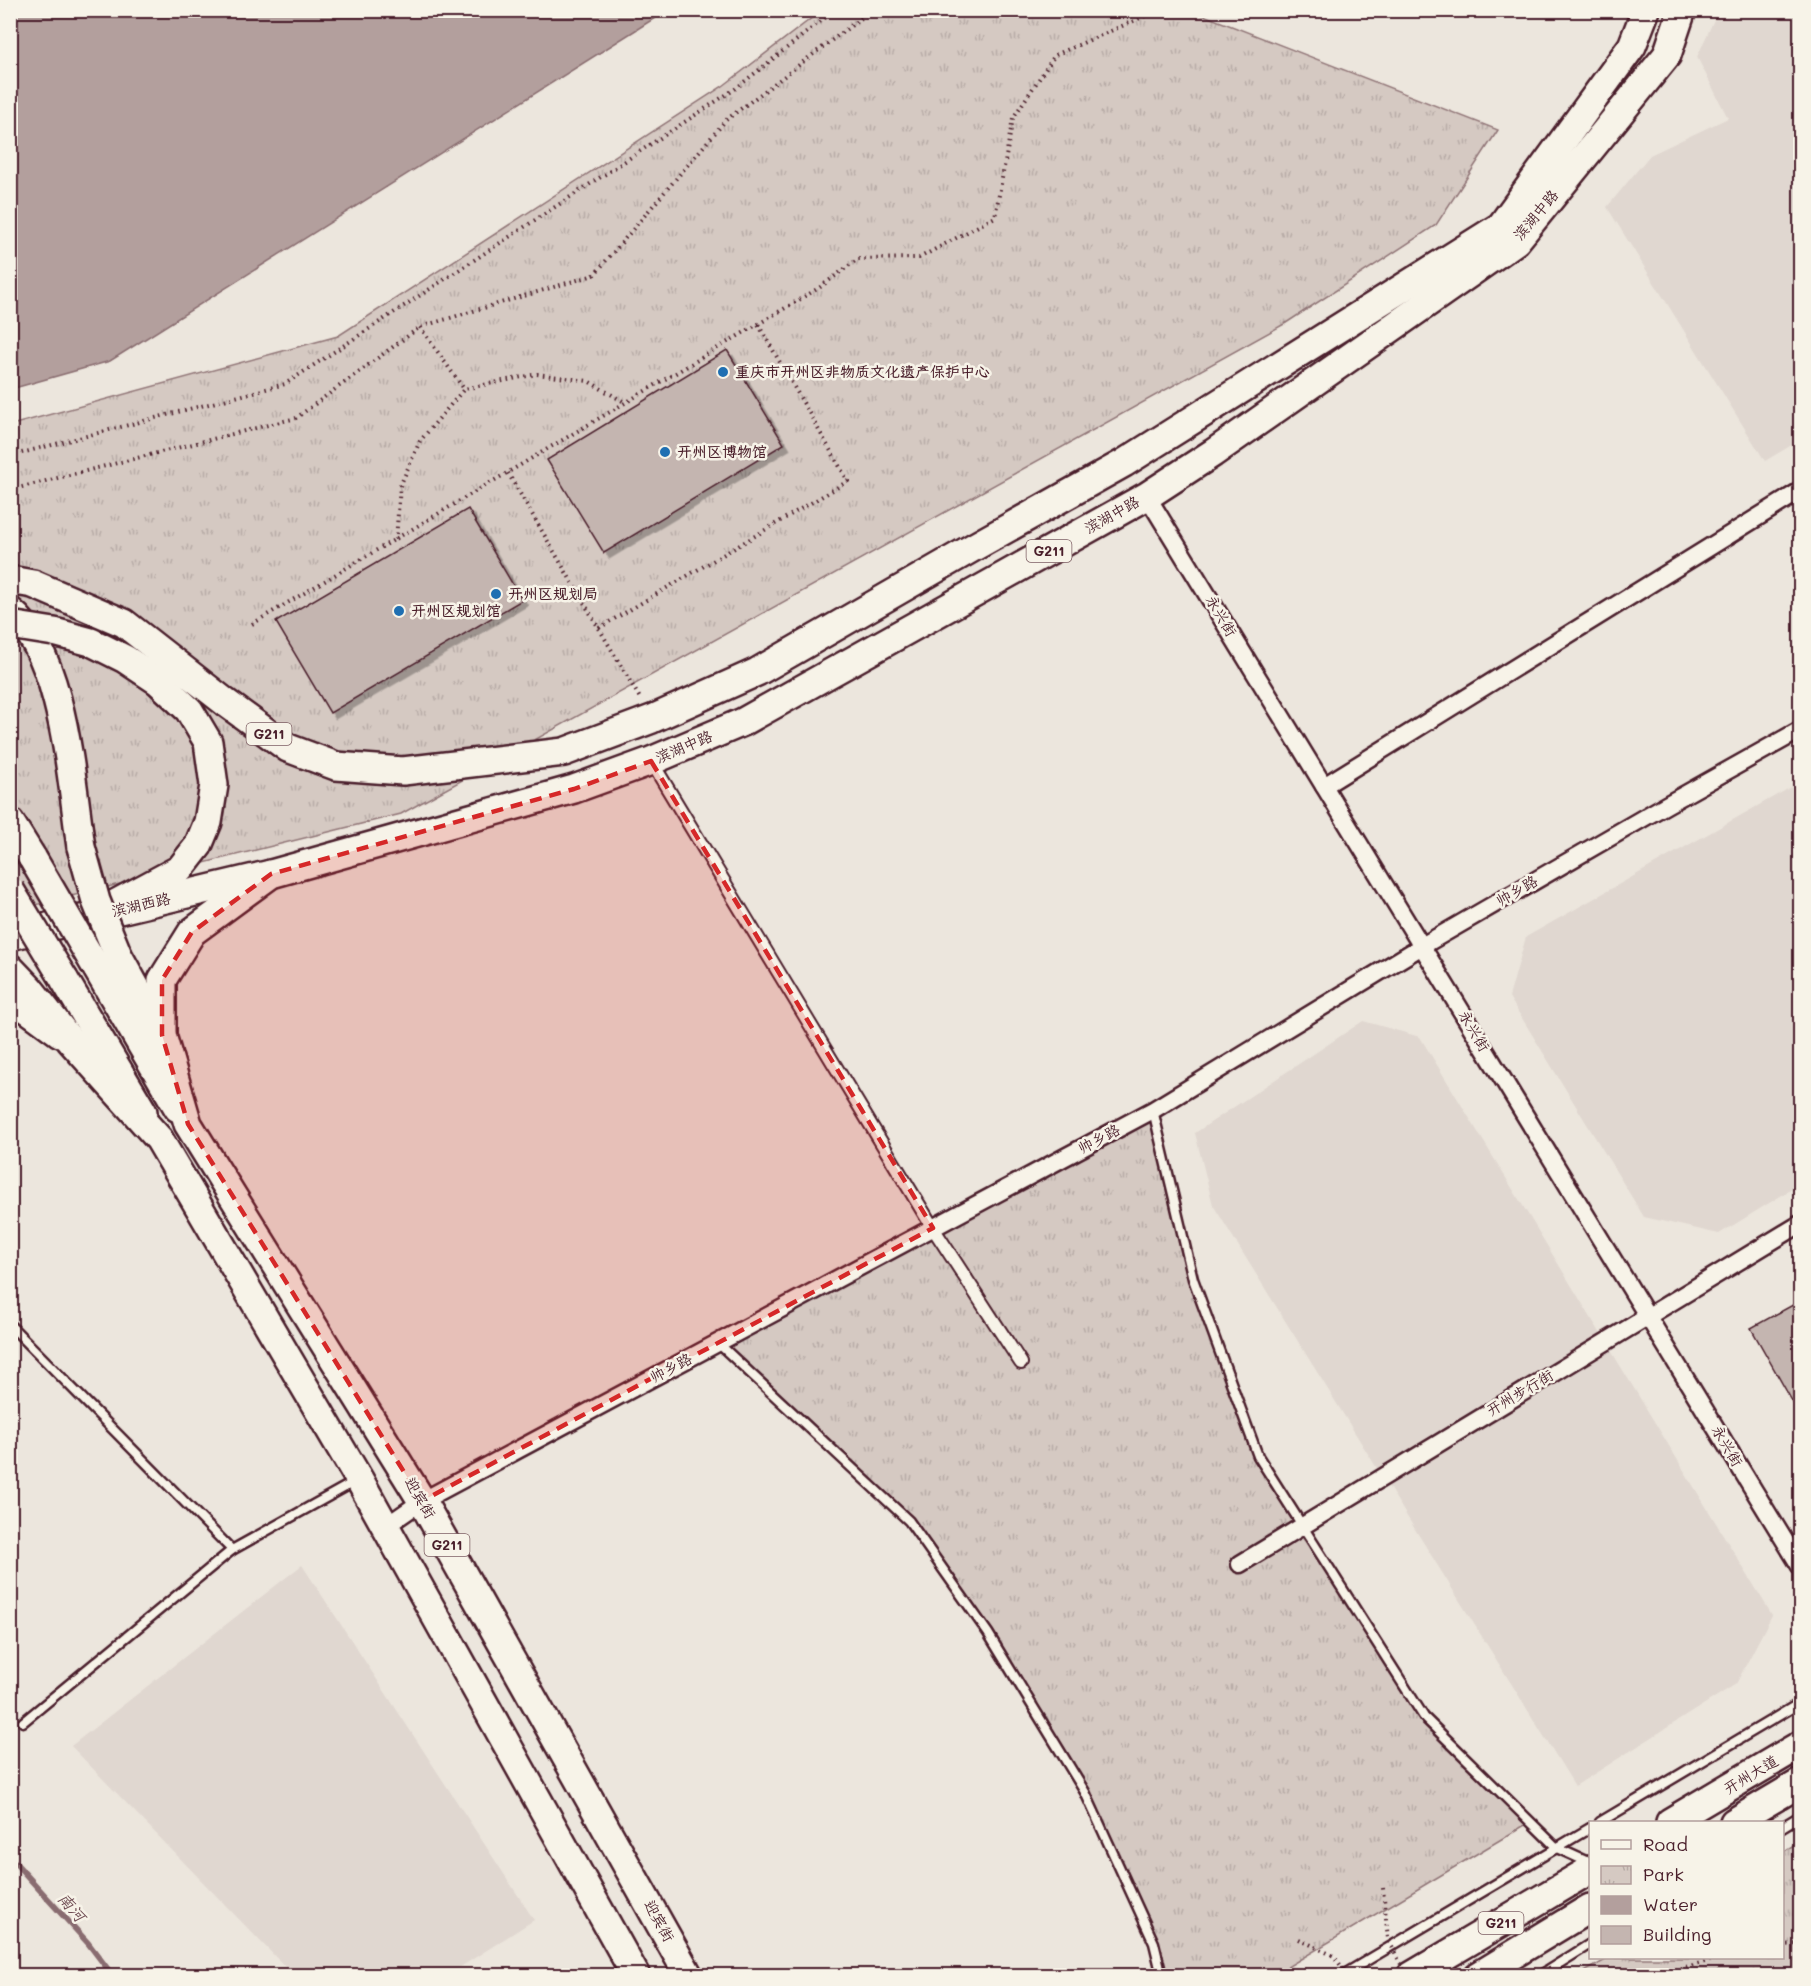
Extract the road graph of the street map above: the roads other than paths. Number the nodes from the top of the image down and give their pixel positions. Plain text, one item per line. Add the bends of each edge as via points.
1 (1646, 10) edge
2 (1682, 10) edge
3 (1800, 491) edge
4 (1147, 496) junction
5 (10, 580) edge
6 (10, 611) edge
7 (10, 625) edge
8 (1800, 730) edge
9 (651, 761) junction
10 (1324, 786) junction
11 (10, 822) edge
12 (271, 874) junction
13 (10, 890) edge
14 (89, 918) junction
15 (10, 936) edge
16 (1422, 946) junction
17 (107, 961) junction
18 (10, 968) edge
19 (20, 997) edge
20 (162, 1035) junction
21 (1153, 1110) junction
22 (188, 1124) junction
23 (159, 1139) junction
24 (1800, 1224) edge
25 (933, 1228) junction
26 (1647, 1315) junction
27 (10, 1325) edge
28 (718, 1343) junction
29 (1021, 1363) dead end
30 (359, 1479) junction
31 (422, 1501) junction
32 (1303, 1526) junction
33 (386, 1527) junction
34 (232, 1550) junction
35 (1240, 1563) dead end
36 (1800, 1566) edge
37 (1800, 1703) edge
38 (23, 1722) dead end
39 (1800, 1745) edge
40 (1800, 1783) edge
41 (1800, 1816) edge
42 (1602, 1821) edge
43 (1672, 1821) edge
44 (1736, 1821) edge
45 (1784, 1826) edge
46 (1589, 1829) edge
47 (1557, 1848) junction
48 (1589, 1863) edge
49 (1589, 1870) edge
50 (1589, 1909) edge
51 (1589, 1945) edge
52 (636, 1976) edge
53 (689, 1976) edge
54 (1162, 1976) edge
55 (1341, 1976) edge
56 (1409, 1976) edge
57 (1478, 1976) edge
58 (1539, 1976) edge

1 - 5 main road, 滨湖中路 / G211 via 1632,46 1501,226 1124,463 757,672 652,719 564,752 403,771 336,766 288,748 124,623 33,584
2 - 4 main road, 滨湖中路 / G211 via 1667,55 1516,241
3 - 10 street
4 - 9 main road, 滨湖中路 / G211 via 743,722
4 - 10 street, 永兴街
6 - 17 main road, bridge via 20,618 39,648 53,682 81,847
7 - 14 main road, bridge via 91,642 125,659 158,681 189,710 208,742 214,785 208,822 198,846 180,869
8 - 16 street, 帅乡路
9 - 12 main road, 滨湖中路 / G211 via 574,789
9 - 25 street
10 - 16 street, 永兴街
11 - 17 main road, bridge
12 - 14 main road, 滨湖西路
12 - 20 main road, G211 via 192,932 162,980
13 - 23 main road, bridge
14 - 15 main road, 滨湖西路
16 - 21 street, 帅乡路
16 - 26 street, 永兴街
17 - 20 main road
17 - 22 main road
18 - 19 main road, G211
19 - 23 main road, G211 via 70,1040
20 - 22 main road, G211
21 - 25 street, 帅乡路
21 - 32 lane via 1193,1279 1258,1456
22 - 31 main road, 迎宾街 / G211
23 - 30 main road, G211
24 - 26 street, 开州步行街
25 - 28 street, 帅乡路
25 - 29 street
26 - 32 street, 开州步行街
26 - 36 street, 永兴街
27 - 34 lane
28 - 31 street, 帅乡路
28 - 54 lane via 909,1521 988,1633 1085,1792 1154,1943
30 - 33 main road, G211
30 - 34 lane
31 - 33 street, 帅乡路
31 - 53 main road, 迎宾街 / G211
32 - 35 street, 开州步行街
32 - 47 lane via 1424,1717
33 - 52 main road, G211
34 - 38 lane
37 - 42 lane
39 - 43 main road, 开州大道
40 - 44 main road
41 - 45 lane
46 - 47 lane
47 - 48 lane
47 - 55 lane
49 - 56 main road, G211
50 - 57 main road, G211
51 - 58 lane

